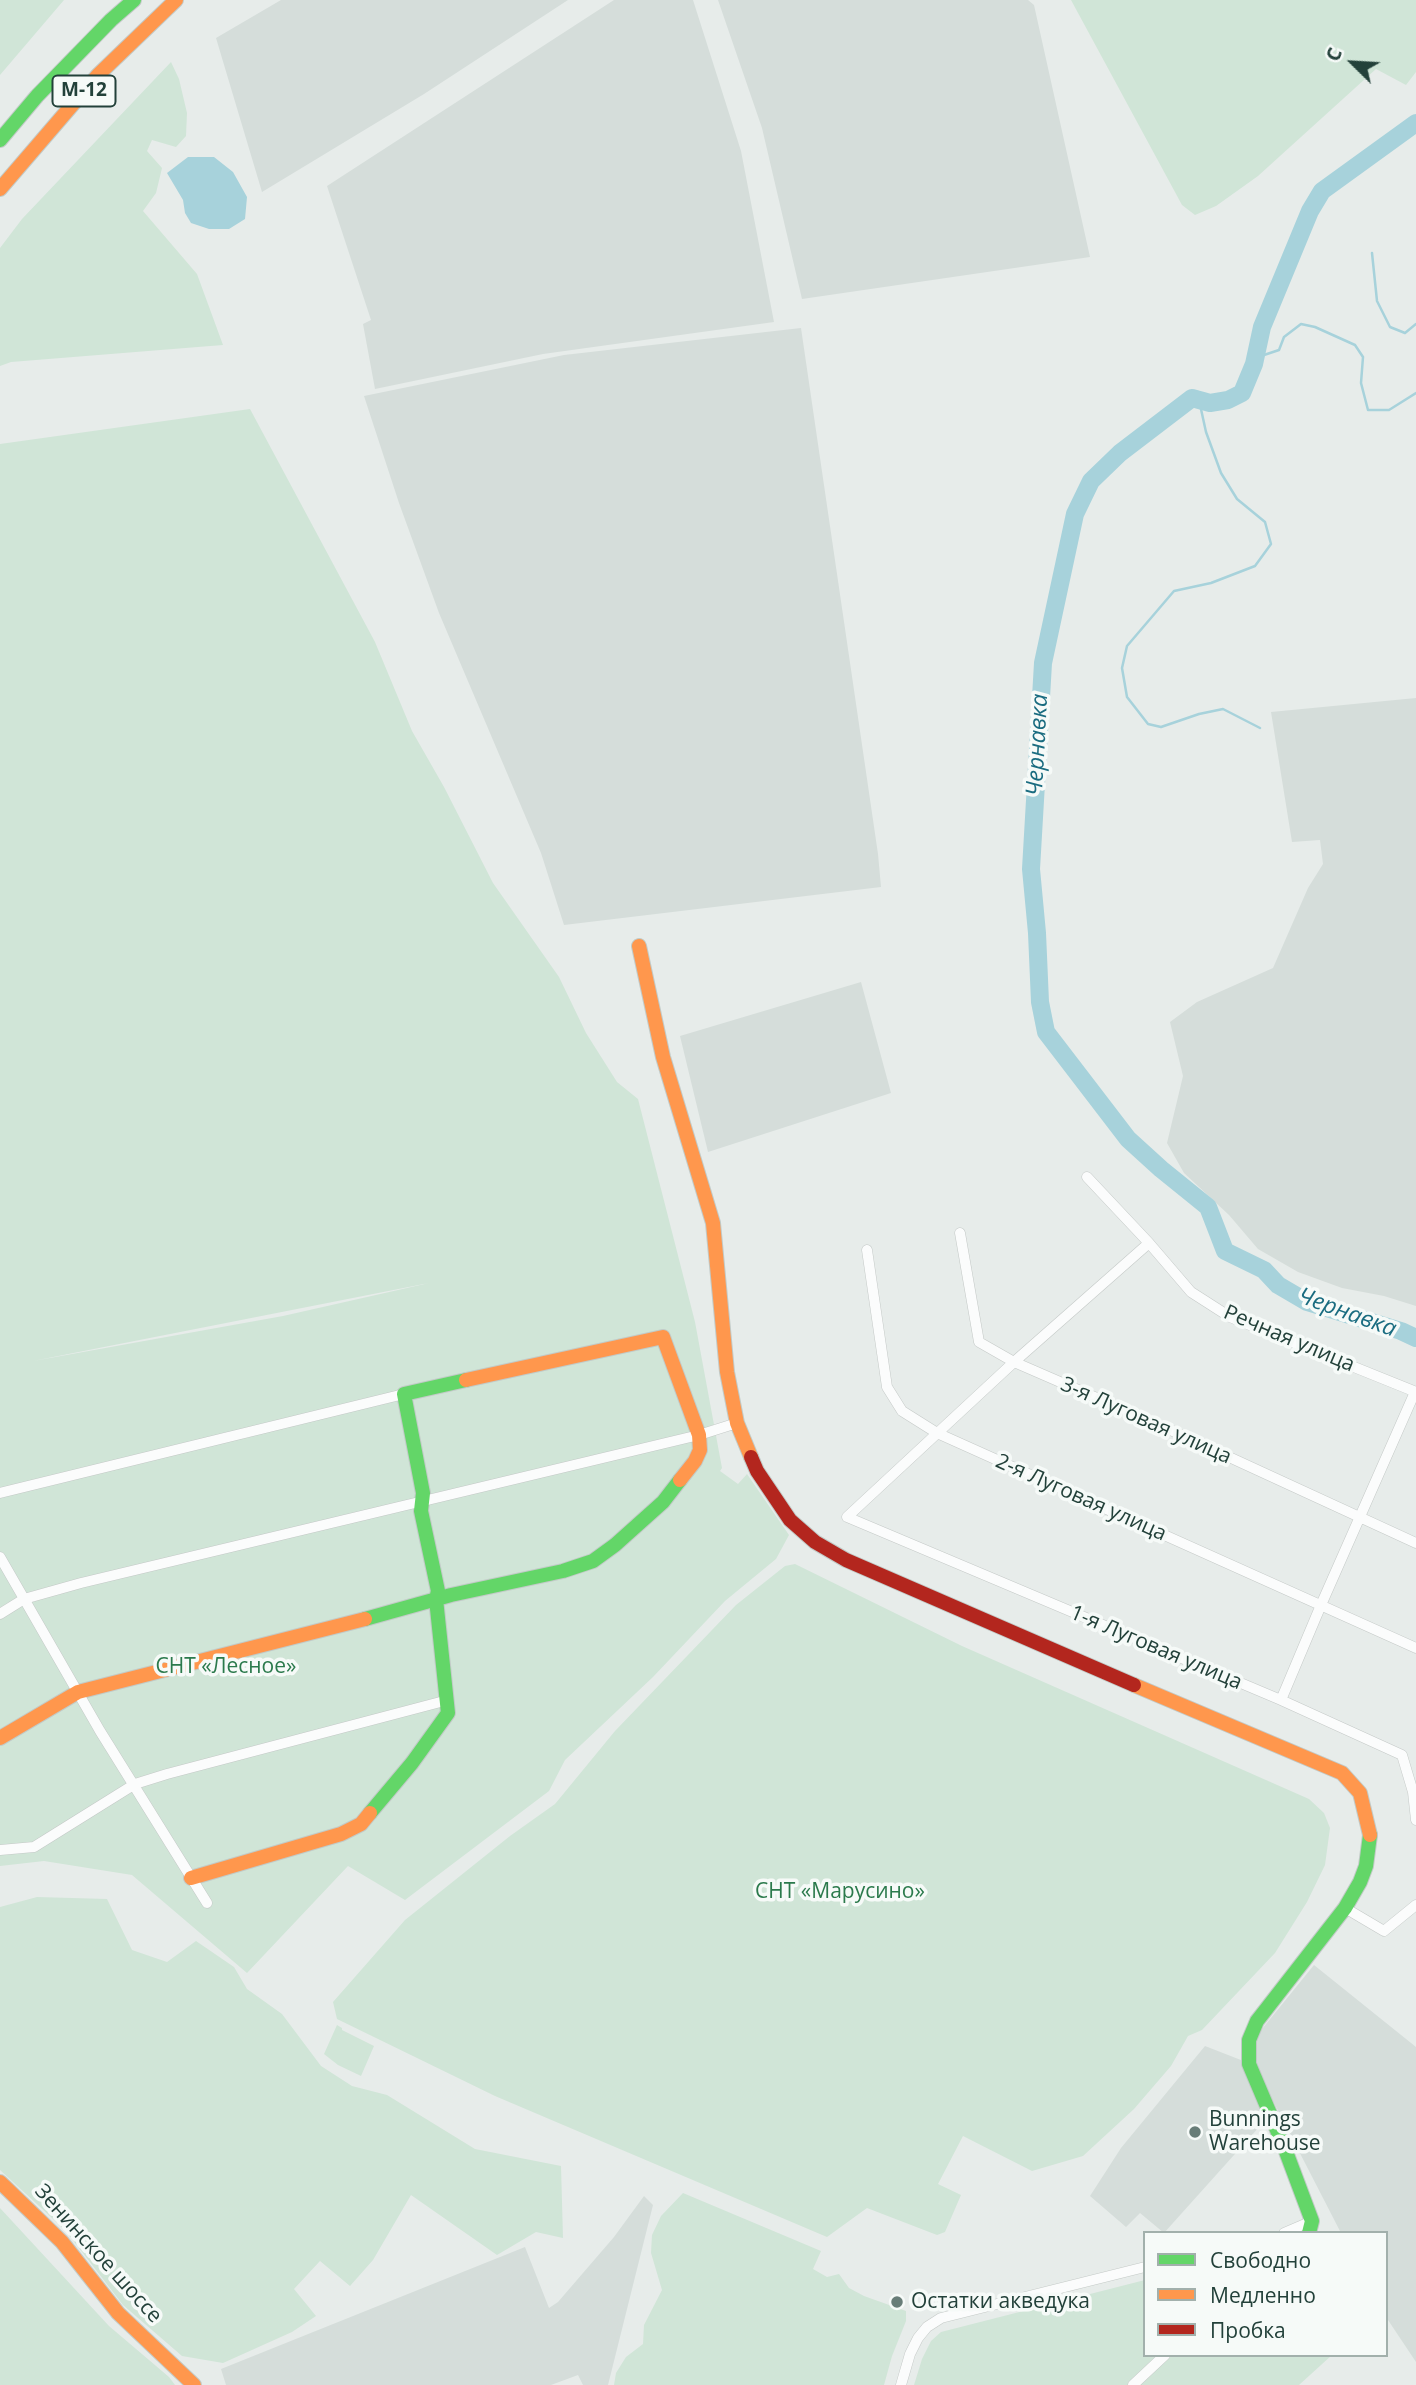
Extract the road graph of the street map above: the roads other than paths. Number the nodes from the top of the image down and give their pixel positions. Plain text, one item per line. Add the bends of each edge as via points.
1 (134, 0) edge
2 (176, 0) edge
3 (0, 140) edge
4 (0, 189) edge
5 (639, 946) dead end
6 (1087, 1177) dead end
7 (960, 1233) dead end
8 (1149, 1243) junction
9 (867, 1250) dead end
10 (1013, 1362) junction
11 (1415, 1392) edge
12 (404, 1394) junction
13 (737, 1423) junction
14 (937, 1433) junction
15 (699, 1436) junction
16 (0, 1493) edge
17 (421, 1501) junction
18 (1359, 1518) junction
19 (1416, 1543) edge
20 (0, 1557) edge
21 (24, 1599) junction
22 (436, 1600) junction
23 (1321, 1605) junction
24 (0, 1614) edge
25 (1416, 1648) edge
26 (78, 1692) junction
27 (449, 1700) junction
28 (1282, 1700) junction
29 (0, 1738) edge
30 (135, 1784) junction
31 (1416, 1820) edge
32 (0, 1850) edge
33 (191, 1878) junction
34 (207, 1903) dead end
35 (1416, 1905) edge
36 (1345, 1908) junction
37 (0, 2182) edge
38 (1311, 2227) edge
39 (1293, 2231) edge
40 (1143, 2268) edge
41 (1163, 2357) edge
42 (194, 2385) edge
43 (901, 2385) edge
44 (1133, 2385) edge

1 - 3 main road, М-12 via 37,96
2 - 4 main road, М-12 via 98,75
5 - 13 main road via 663,1058 713,1223 727,1372
6 - 8 street, Речная улица
7 - 10 street, 3-я Луговая улица via 979,1342
8 - 10 street
8 - 11 street, Речная улица via 1191,1292 1230,1317
9 - 14 street, 2-я Луговая улица via 887,1387 902,1411
10 - 14 street
10 - 18 street, 3-я Луговая улица
11 - 18 street
12 - 15 main road via 663,1337
12 - 16 street
12 - 17 main road
13 - 15 street
13 - 36 main road via 757,1471 779,1506 802,1532 845,1560 1342,1773 1360,1793 1371,1831 1366,1866
14 - 23 street, 2-я Луговая улица
14 - 28 street, 1-я Луговая улица via 847,1517
15 - 17 street
15 - 22 main road via 695,1461 663,1502 593,1561
17 - 21 street
17 - 22 main road
18 - 19 street, 3-я Луговая улица
18 - 23 street
20 - 21 street
21 - 24 street
21 - 26 street
22 - 26 main road
22 - 27 main road
23 - 25 street, 2-я Луговая улица
23 - 28 street
26 - 29 main road
26 - 30 street
27 - 30 street
27 - 33 main road via 448,1713 361,1824
28 - 31 street, 1-я Луговая улица via 1402,1755
30 - 32 street via 34,1847
30 - 33 street
33 - 34 street
35 - 36 street via 1384,1931
36 - 38 main road via 1257,2021 1249,2040 1249,2064
37 - 42 main road, Зенинское шоссе via 62,2242 118,2313
38 - 39 street
40 - 43 street via 941,2318 918,2338
41 - 44 street

